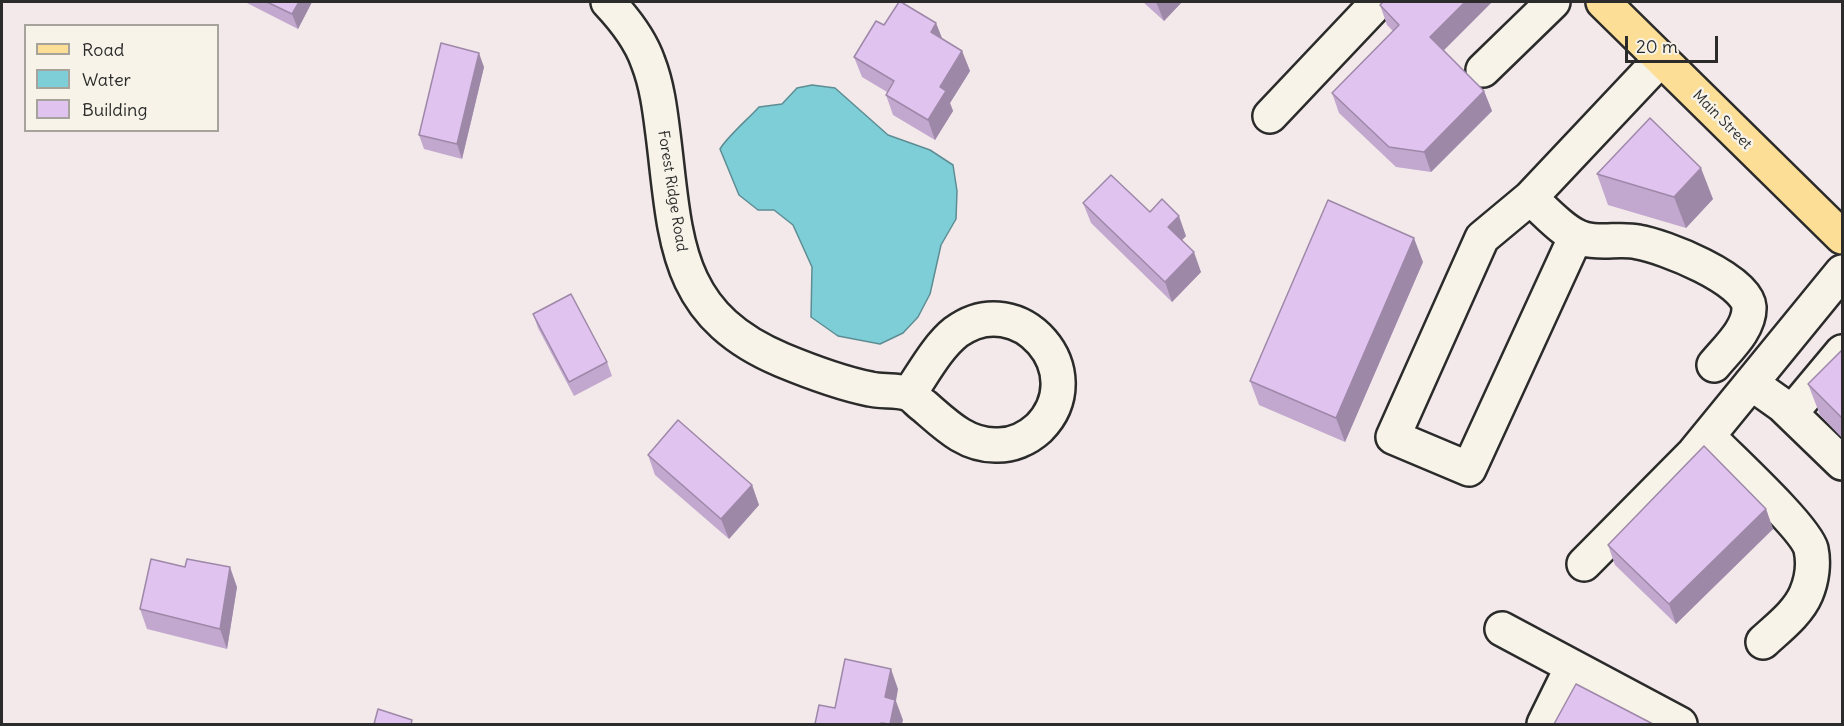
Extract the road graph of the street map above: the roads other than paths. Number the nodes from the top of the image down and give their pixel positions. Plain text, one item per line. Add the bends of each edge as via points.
1 (608, 2) edge
2 (1378, 2) edge
3 (1553, 2) edge
4 (1603, 2) edge
5 (1660, 59) junction
6 (1483, 70) dead end
7 (1270, 116) dead end
8 (1530, 198) junction
9 (1576, 236) junction
10 (1842, 237) edge
11 (1842, 272) edge
12 (1842, 352) edge
13 (1714, 365) dead end
14 (1751, 383) junction
15 (909, 394) junction
16 (1791, 413) junction
17 (1708, 436) junction
18 (1842, 463) edge
19 (1584, 564) dead end
20 (1502, 629) dead end
21 (1763, 642) dead end
22 (1572, 667) junction
23 (1544, 724) edge
24 (1680, 724) edge

1 - 15 street, Forest Ridge Road via 641,45 656,85 678,238 687,273 702,302 742,338 778,358 855,386
2 - 7 street
3 - 6 street
4 - 5 main road, Main Street
5 - 8 street
5 - 10 main road, Main Street
8 - 9 street
8 - 9 street via 1482,238 1393,437 1469,469
9 - 13 street via 1590,241 1637,241 1660,247 1736,287 1748,302 1748,316
11 - 14 street
12 - 16 street
14 - 16 street
14 - 17 street
15 - 15 street via 954,433 995,446 1023,439 1045,421 1057,394 1058,380 1043,341 1021,325 994,319 967,325 955,333
16 - 18 street
17 - 19 street
17 - 21 street via 1797,526 1810,548 1811,580 1805,595 1797,609
20 - 22 street
22 - 23 street
22 - 24 street

